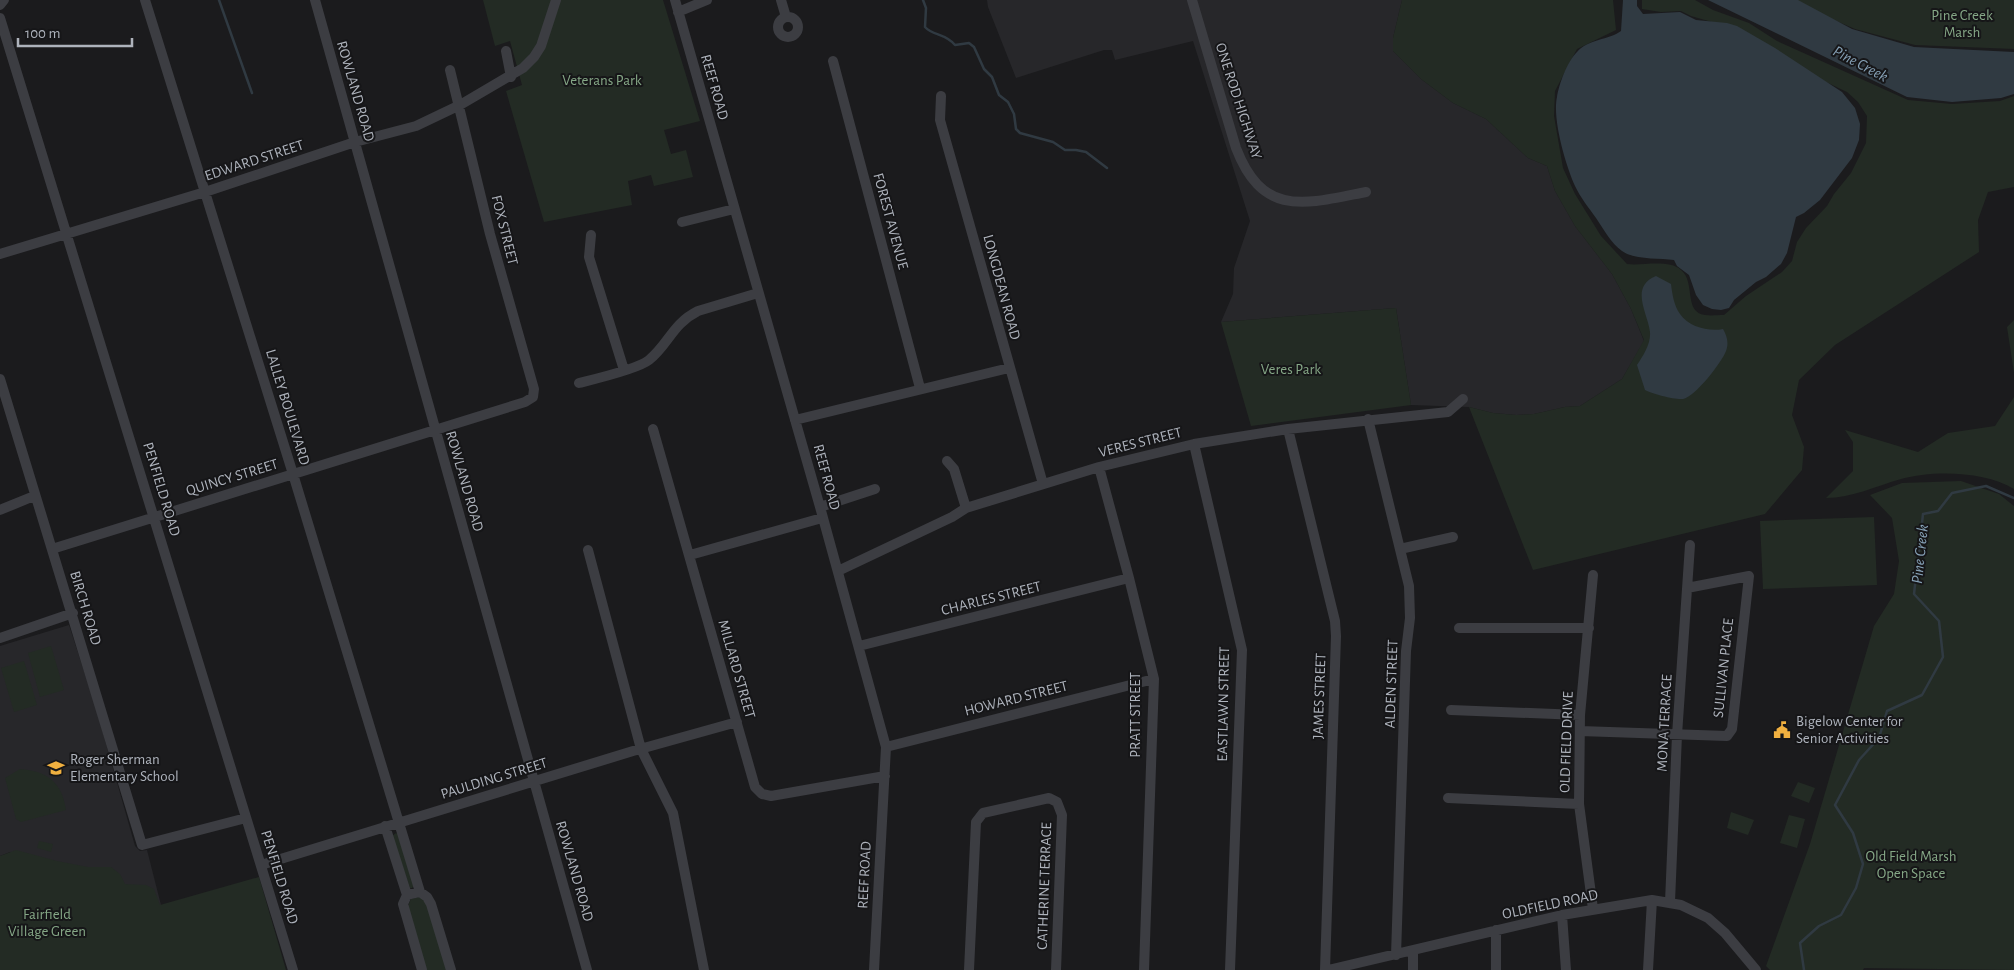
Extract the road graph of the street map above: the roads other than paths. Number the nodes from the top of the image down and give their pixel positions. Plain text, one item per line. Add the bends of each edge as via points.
1 (4, 0) edge
2 (146, 0) edge
3 (315, 0) edge
4 (556, 0) edge
5 (675, 0) edge
6 (707, 0) edge
7 (781, 0) edge
8 (1192, 0) edge
9 (0, 5) edge
10 (678, 12) junction
11 (786, 17) dead end
12 (0, 18) edge
13 (506, 50) dead end
14 (833, 61) dead end
15 (450, 70) dead end
16 (511, 77) junction
17 (941, 96) dead end
18 (460, 105) junction
19 (355, 142) junction
20 (205, 192) junction
21 (1366, 192) dead end
22 (734, 209) junction
23 (682, 222) dead end
24 (66, 234) junction
25 (591, 235) dead end
26 (0, 254) edge
27 (758, 293) junction
28 (1009, 368) junction
29 (624, 370) junction
30 (0, 379) edge
31 (579, 384) dead end
32 (920, 388) junction
33 (533, 397) joint
34 (1463, 399) dead end
35 (3, 401) edge
36 (1368, 419) junction
37 (795, 420) junction
38 (653, 429) dead end
39 (1288, 429) junction
40 (436, 430) junction
41 (1194, 444) junction
42 (948, 461) dead end
43 (1099, 467) junction
44 (293, 474) junction
45 (1043, 484) junction
46 (874, 489) dead end
47 (34, 496) junction
48 (820, 507) junction
49 (966, 508) junction
50 (0, 510) edge
51 (154, 516) junction
52 (822, 518) junction
53 (1453, 537) dead end
54 (1690, 546) dead end
55 (52, 549) junction
56 (1400, 549) junction
57 (588, 550) dead end
58 (690, 555) junction
59 (838, 571) junction
60 (1593, 575) dead end
61 (1129, 578) junction
62 (1687, 588) junction
63 (73, 614) junction
64 (1460, 628) dead end
65 (1589, 628) junction
66 (0, 638) edge
67 (859, 646) junction
68 (1154, 679) junction
69 (1451, 710) dead end
70 (1580, 715) junction
71 (737, 722) junction
72 (1580, 731) junction
73 (1677, 735) junction
74 (886, 747) junction
75 (641, 749) junction
76 (884, 776) junction
77 (533, 781) junction
78 (1448, 798) dead end
79 (1579, 804) junction
80 (246, 818) junction
81 (400, 823) junction
82 (385, 826) junction
83 (261, 864) junction
84 (420, 892) junction
85 (408, 895) junction
86 (1652, 900) junction
87 (1670, 902) junction
88 (1593, 909) junction
89 (1562, 915) junction
90 (1496, 930) junction
91 (1413, 951) junction
92 (1396, 955) junction
93 (293, 970) edge
94 (422, 970) edge
95 (452, 970) edge
96 (587, 970) edge
97 (704, 970) edge
98 (874, 970) edge
99 (970, 970) edge
100 (1056, 970) edge
101 (1144, 970) edge
102 (1230, 970) edge
103 (1326, 970) edge
104 (1412, 970) edge
105 (1496, 970) edge
106 (1566, 970) edge
107 (1648, 970) edge
108 (1756, 970) edge

1 - 9 street
2 - 20 street, LALLEY BOULEVARD
3 - 19 street, ROWLAND ROAD
4 - 16 street, EDWARD STREET via 541,46 534,57
5 - 10 street, REEF ROAD
6 - 10 street
7 - 11 street
8 - 21 street, ONE ROD HIGHWAY via 1236,148 1257,185 1280,198 1310,203
10 - 22 street, REEF ROAD
12 - 24 street, PENFIELD ROAD
13 - 16 street
14 - 32 street, FOREST AVENUE
15 - 18 street, FOX STREET
16 - 18 street, EDWARD STREET
17 - 28 street, LONGDEAN ROAD via 940,120
18 - 19 street, EDWARD STREET via 416,126
18 - 33 street, FOX STREET via 490,234 534,389
19 - 20 street, EDWARD STREET
19 - 40 street, ROWLAND ROAD
20 - 24 street, EDWARD STREET
20 - 44 street, LALLEY BOULEVARD
22 - 23 street
22 - 27 street, REEF ROAD
24 - 26 street, EDWARD STREET
24 - 51 street, PENFIELD ROAD
25 - 29 street via 589,257
27 - 29 street via 689,316 647,362
27 - 37 street, REEF ROAD
28 - 32 street
28 - 45 street, LONGDEAN ROAD
29 - 31 street
30 - 35 street, BIRCH ROAD
32 - 37 street
33 - 40 street, QUINCY STREET
34 - 36 street, VERES STREET via 1448,412
35 - 47 street, BIRCH ROAD
36 - 39 street, VERES STREET
36 - 56 street, ALDEN STREET
37 - 48 street, REEF ROAD
38 - 58 street, MILLARD STREET
39 - 41 street, VERES STREET
39 - 103 street, JAMES STREET via 1335,629
40 - 44 street, QUINCY STREET
40 - 77 street, ROWLAND ROAD
41 - 43 street, VERES STREET
41 - 102 street, EASTLAWN STREET via 1242,650
42 - 49 street via 954,469
43 - 45 street, VERES STREET
43 - 61 street, PRATT STREET
44 - 51 street, QUINCY STREET
44 - 81 street, LALLEY BOULEVARD
45 - 49 street, VERES STREET
46 - 48 street
47 - 50 street
47 - 55 street, BIRCH ROAD
48 - 52 street, REEF ROAD
49 - 59 street, VERES STREET
51 - 55 street, QUINCY STREET
51 - 80 street, PENFIELD ROAD
52 - 58 street
52 - 59 street, REEF ROAD
53 - 56 street
54 - 62 street, MONA TERRACE
55 - 63 street, BIRCH ROAD
56 - 92 street, ALDEN STREET via 1409,586 1410,618 1406,651
57 - 75 street
58 - 71 street, MILLARD STREET
59 - 67 street, REEF ROAD
60 - 65 street, OLD FIELD DRIVE
61 - 67 street, CHARLES STREET
61 - 68 street, PRATT STREET
62 - 73 street, MONA TERRACE
62 - 73 street, SULLIVAN PLACE via 1749,576 1732,729 1727,736
63 - 66 street
63 - 80 street, BIRCH ROAD via 142,845
64 - 65 street
65 - 70 street, OLD FIELD DRIVE
67 - 74 street, REEF ROAD
68 - 74 street, HOWARD STREET
68 - 101 street, PRATT STREET
69 - 70 street
70 - 72 street, OLD FIELD DRIVE
71 - 75 street, PAULDING STREET
71 - 76 street, MILLARD STREET via 755,788 762,794 771,796
72 - 73 street, SULLIVAN PLACE
72 - 79 street, OLD FIELD DRIVE
73 - 87 street, MONA TERRACE
74 - 76 street, REEF ROAD
75 - 77 street, PAULDING STREET
75 - 97 street via 673,814
76 - 98 street, REEF ROAD
77 - 81 street, PAULDING STREET
77 - 96 street, ROWLAND ROAD
78 - 79 street
79 - 88 street, OLD FIELD DRIVE
80 - 83 street, PENFIELD ROAD
81 - 82 street, PAULDING STREET
81 - 84 street, LALLEY BOULEVARD
82 - 83 street, PAULDING STREET
82 - 85 street
83 - 93 street, PENFIELD ROAD
84 - 85 street
84 - 95 street, LALLEY BOULEVARD via 431,904
85 - 94 street via 403,909
86 - 87 street, OLDFIELD ROAD
86 - 88 street, OLDFIELD ROAD
86 - 107 street
87 - 108 street, OLDFIELD ROAD via 1713,922
88 - 89 street, OLDFIELD ROAD
89 - 90 street, OLDFIELD ROAD
89 - 106 street
90 - 91 street, OLDFIELD ROAD
90 - 105 street
91 - 92 street, OLDFIELD ROAD
91 - 104 street
92 - 103 street, OLDFIELD ROAD
99 - 100 street, CATHERINE TERRACE via 976,822 983,814 1049,798 1057,802 1062,815

